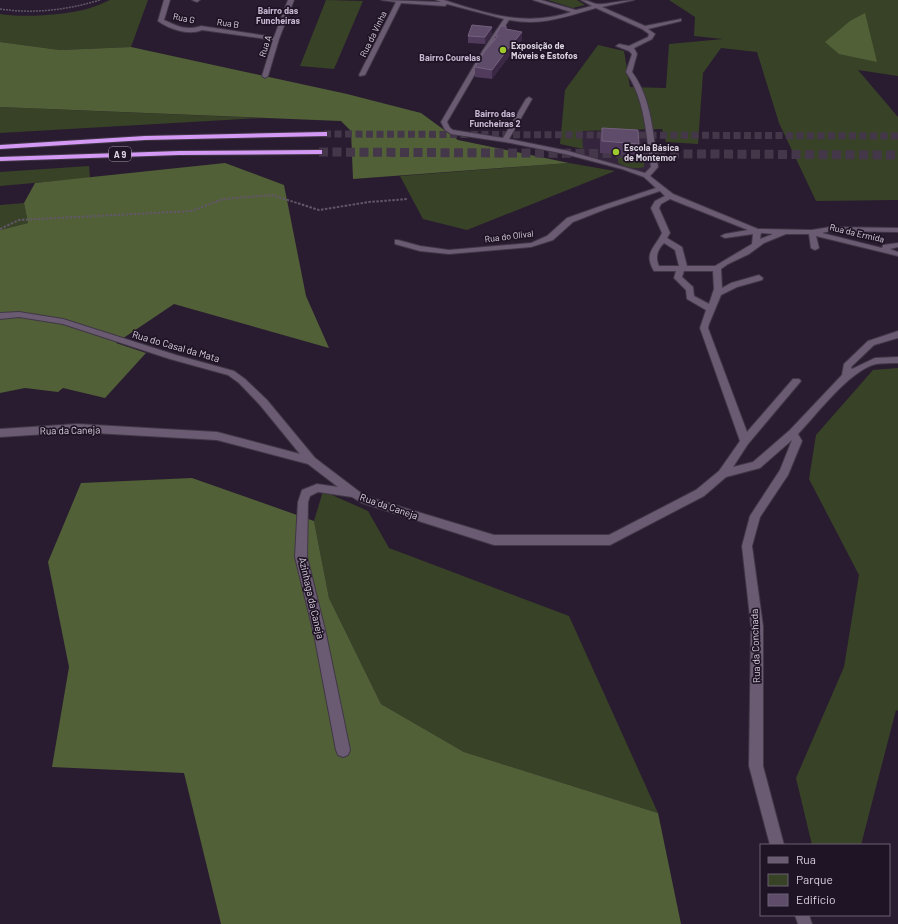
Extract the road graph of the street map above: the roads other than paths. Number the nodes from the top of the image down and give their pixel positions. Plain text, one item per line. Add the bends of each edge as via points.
1 (167, 0) edge
2 (292, 0) edge
3 (384, 0) edge
4 (439, 0) edge
5 (536, 0) edge
6 (584, 0) edge
7 (631, 0) edge
8 (399, 1) junction
9 (451, 4) junction
10 (597, 6) junction
11 (576, 12) junction
12 (508, 18) junction
13 (679, 20) dead end
14 (201, 28) joint
15 (644, 28) junction
16 (276, 39) junction
17 (619, 46) dead end
18 (630, 48) junction
19 (362, 75) dead end
20 (265, 76) dead end
21 (529, 99) dead end
22 (324, 134) tunnel mouth
23 (224, 137) junction
24 (505, 140) junction
25 (0, 142) edge
26 (0, 147) edge
27 (319, 152) tunnel mouth
28 (0, 159) edge
29 (646, 176) junction
30 (659, 188) junction
31 (670, 196) junction
32 (898, 230) edge
33 (757, 231) junction
34 (786, 231) junction
35 (812, 232) junction
36 (725, 236) dead end
37 (663, 239) junction
38 (398, 242) dead end
39 (756, 245) junction
40 (898, 245) edge
41 (815, 248) dead end
42 (886, 250) junction
43 (898, 254) edge
44 (718, 268) junction
45 (680, 270) junction
46 (758, 278) dead end
47 (718, 293) junction
48 (711, 309) junction
49 (0, 316) edge
50 (898, 334) edge
51 (898, 360) edge
52 (847, 376) junction
53 (796, 381) dead end
54 (0, 433) edge
55 (793, 433) junction
56 (745, 441) junction
57 (311, 461) junction
58 (723, 474) junction
59 (354, 493) junction
60 (343, 750) dead end
61 (777, 844) edge

1 - 14 street, Rua G via 162,21 189,30
2 - 16 street, Rua A
3 - 8 street
4 - 9 street
5 - 11 street
6 - 10 street
7 - 10 street
8 - 9 street
8 - 19 street, Rua da Vinha
9 - 12 street
10 - 11 street
10 - 15 street
11 - 12 street via 538,21
12 - 24 street via 444,122 451,132
13 - 15 street
14 - 16 street, Rua B
15 - 18 street via 652,34 650,38
16 - 20 street, Rua A
17 - 18 street
18 - 29 street via 634,50 635,58 629,72 637,83 645,106 652,142 655,167
21 - 24 street
22 - 23 highway, A 9
23 - 25 highway via 136,134
23 - 26 highway, A 9 via 145,138
24 - 29 street via 566,152
27 - 28 highway, A 9 via 179,153
29 - 30 street
30 - 31 street
30 - 38 street, Rua do Olival via 568,221 550,238 517,247 431,252
31 - 33 street
31 - 37 street via 658,203 655,208 666,233
32 - 35 street via 830,229
33 - 34 street
33 - 36 street
33 - 39 street
34 - 35 street
34 - 39 street
35 - 41 street
35 - 42 street, Rua da Ermida
37 - 45 street via 679,249 683,267
37 - 45 street via 657,244 653,255 654,266 657,269
39 - 44 street
40 - 42 street via 886,246
42 - 43 street, Rua da Ermida
44 - 45 street
44 - 47 street
45 - 48 street via 678,278 690,289 690,297
46 - 47 street
47 - 48 street
48 - 56 street via 704,321 704,328
49 - 57 street, Rua do Casal da Mata via 34,316 71,325 230,373 264,404
50 - 52 street via 871,343 847,366
51 - 52 street via 875,361
52 - 55 street
53 - 56 street
54 - 57 street, Rua da Caneja via 77,428 217,436
55 - 58 street via 756,465
55 - 61 street, Rua da Conchada via 797,441 786,466 756,516 747,546 757,626 756,766
56 - 58 street
57 - 59 street, Rua da Caneja
58 - 59 street, Rua da Caneja via 700,492 610,540 494,540 362,499
59 - 60 street, Azinhaga da Caneja via 317,488 306,493 303,502 301,557 320,634

